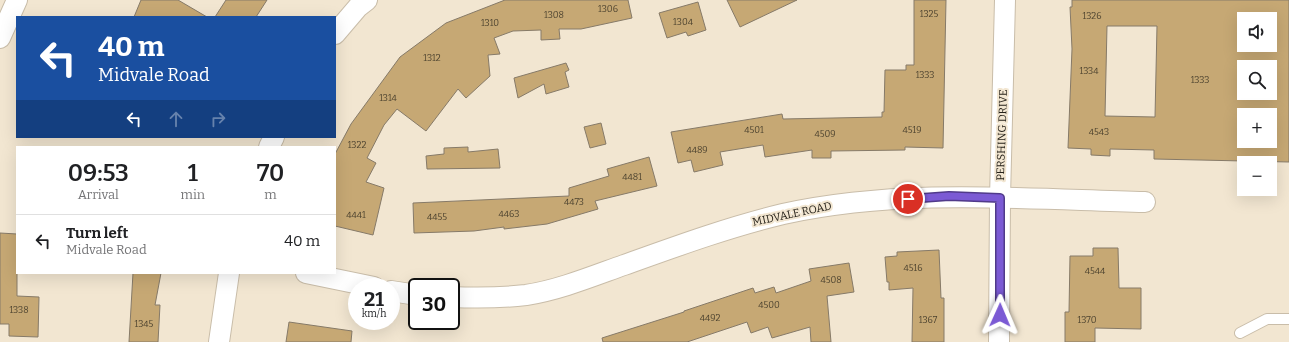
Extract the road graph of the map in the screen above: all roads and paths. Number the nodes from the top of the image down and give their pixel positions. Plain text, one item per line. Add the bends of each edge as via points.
1 (17, 0) edge
2 (367, 0) edge
3 (1006, 0) edge
4 (336, 33) edge
5 (0, 38) edge
6 (1000, 198) junction
7 (1145, 202) dead end
8 (228, 274) edge
9 (311, 274) edge
10 (348, 282) edge
11 (460, 297) edge
12 (1289, 319) edge
13 (1240, 333) dead end
14 (219, 342) edge
15 (999, 342) edge

1 - 5 street
2 - 4 street
3 - 6 street, PERSHING DRIVE
6 - 7 street, MIDVALE ROAD
6 - 11 street, MIDVALE ROAD via 949,196 853,202 784,214 723,230 579,281 527,294
6 - 15 street, PERSHING DRIVE
8 - 14 street
9 - 10 street
12 - 13 lane via 1267,319

